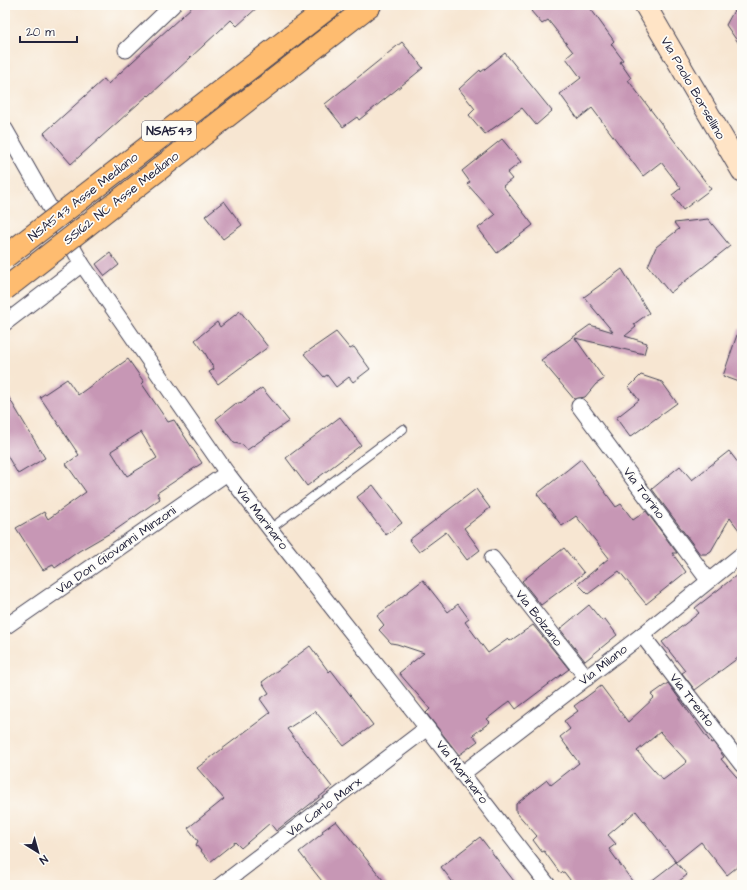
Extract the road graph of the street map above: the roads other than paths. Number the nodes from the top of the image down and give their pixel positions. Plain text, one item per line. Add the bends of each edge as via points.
1 (173, 5) edge
2 (332, 5) edge
3 (370, 5) edge
4 (645, 5) edge
5 (126, 50) dead end
6 (5, 129) edge
7 (742, 171) edge
8 (5, 257) edge
9 (82, 264) junction
10 (5, 289) edge
11 (5, 323) edge
12 (579, 406) dead end
13 (403, 429) dead end
14 (227, 473) junction
15 (270, 529) junction
16 (741, 555) edge
17 (492, 558) dead end
18 (708, 580) junction
19 (5, 627) edge
20 (642, 635) junction
21 (587, 678) junction
22 (427, 728) junction
23 (742, 765) edge
24 (462, 774) junction
25 (221, 885) edge
26 (548, 885) edge

1 - 5 street
2 - 8 highway, NSA543 Asse Mediano / NSA543, bridge
3 - 10 highway, SS162 NC Asse Mediano, bridge
4 - 7 street, Via Paolo Borsellino
6 - 9 street, Via Marinaro
9 - 11 street
9 - 14 street, Via Marinaro
12 - 18 street, Via Torino
13 - 15 lane
14 - 15 street, Via Marinaro
14 - 19 street, Via Don Giovanni Minzoni
15 - 22 street, Via Marinaro
16 - 18 street, Via Milano
17 - 21 street, Via Bolzano
18 - 20 street, Via Milano
20 - 21 street, Via Milano
20 - 23 street, Via Trento
21 - 24 street, Via Milano
22 - 24 street, Via Marinaro
22 - 25 street, Via Carlo Marx
24 - 26 street, Via Marinaro

